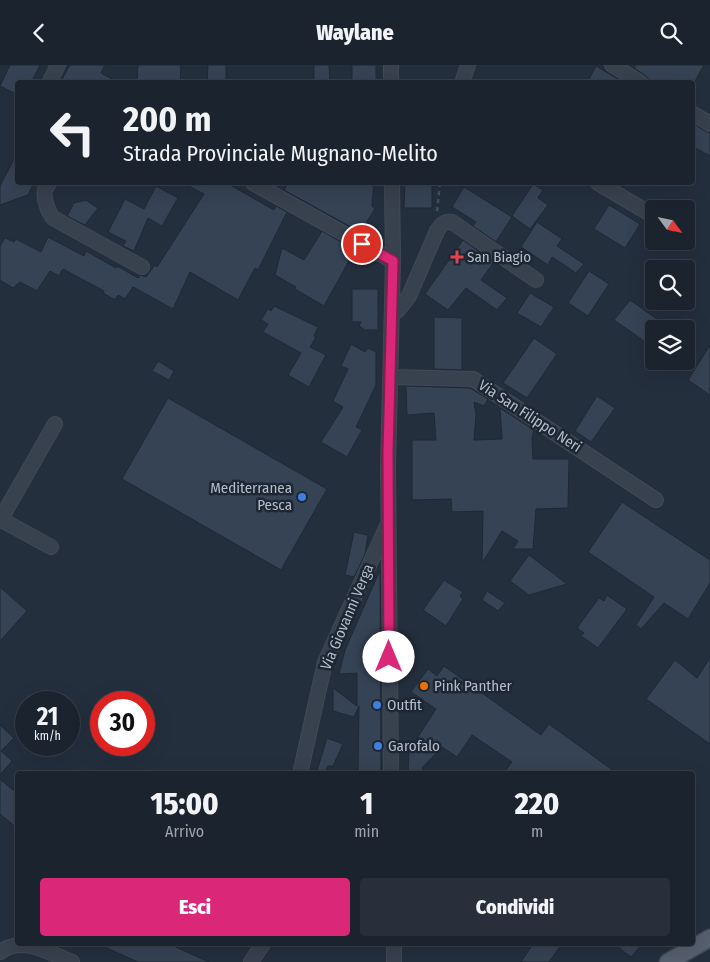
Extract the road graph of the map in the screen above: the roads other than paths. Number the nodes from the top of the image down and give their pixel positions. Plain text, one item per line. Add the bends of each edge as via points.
1 (58, 65) edge
2 (391, 65) edge
3 (468, 65) edge
4 (612, 65) edge
5 (50, 80) edge
6 (391, 80) edge
7 (463, 80) edge
8 (636, 80) edge
9 (695, 115) edge
10 (710, 124) edge
11 (48, 185) edge
12 (257, 185) edge
13 (392, 185) edge
14 (601, 185) edge
15 (645, 211) edge
16 (393, 261) junction
17 (142, 267) dead end
18 (536, 280) dead end
19 (392, 314) junction
20 (390, 377) junction
21 (54, 423) dead end
22 (656, 500) dead end
23 (0, 517) edge
24 (388, 522) junction
25 (51, 547) dead end
26 (301, 771) edge
27 (391, 771) edge
28 (710, 938) edge
29 (15, 945) edge
30 (32, 946) edge
31 (262, 946) edge
32 (394, 946) edge
33 (0, 953) edge
34 (72, 962) edge
35 (251, 962) edge
36 (394, 962) edge
37 (668, 962) edge

1 - 5 street
2 - 6 street
3 - 7 street
4 - 8 street
9 - 10 street
11 - 17 street via 44,194 53,218
12 - 16 street
13 - 16 street
14 - 15 street
16 - 19 street
18 - 19 street via 452,221 447,221 437,231 409,296
19 - 20 street
20 - 22 street, Via San Filippo Neri via 473,379
20 - 24 street
21 - 23 street
23 - 25 street
24 - 26 street, Via Giovanni Verga via 325,662
24 - 27 street
28 - 37 main road
29 - 33 street
30 - 34 street
31 - 35 street
32 - 36 street

